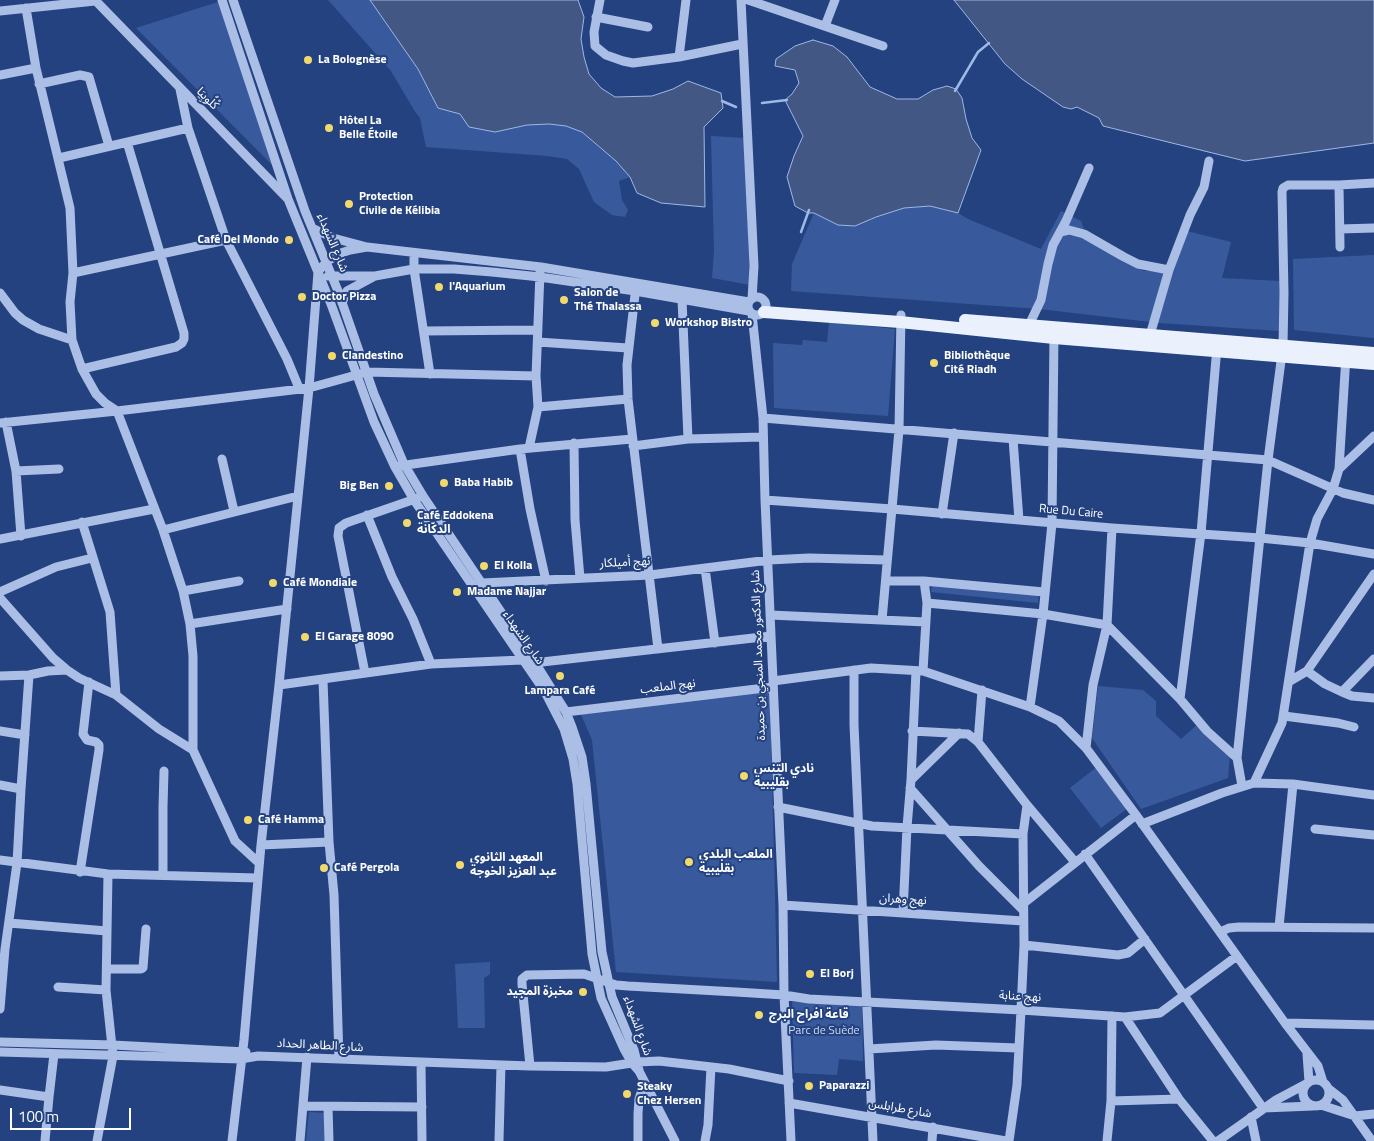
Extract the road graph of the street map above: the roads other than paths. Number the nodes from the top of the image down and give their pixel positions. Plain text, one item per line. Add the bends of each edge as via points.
1 (95, 0) edge
2 (222, 0) edge
3 (233, 0) edge
4 (600, 0) edge
5 (686, 0) edge
6 (741, 0) edge
7 (748, 0) edge
8 (834, 0) edge
9 (26, 8) junction
10 (0, 11) edge
11 (596, 17) junction
12 (825, 26) junction
13 (648, 27) dead end
14 (742, 44) junction
15 (883, 46) dead end
16 (678, 57) junction
17 (36, 68) junction
18 (0, 75) edge
19 (39, 84) junction
20 (180, 89) junction
21 (188, 128) junction
22 (127, 142) junction
23 (109, 146) junction
24 (59, 158) junction
25 (1209, 161) dead end
26 (1089, 168) dead end
27 (1374, 183) edge
28 (1339, 185) junction
29 (288, 199) junction
30 (305, 211) junction
31 (312, 228) junction
32 (1374, 228) edge
33 (1340, 229) junction
34 (1060, 232) junction
35 (226, 240) junction
36 (367, 247) junction
37 (1340, 247) dead end
38 (414, 253) junction
39 (159, 254) junction
40 (326, 262) junction
41 (541, 267) junction
42 (414, 269) junction
43 (1169, 270) junction
44 (73, 273) junction
45 (319, 274) junction
46 (332, 276) junction
47 (375, 276) junction
48 (540, 277) junction
49 (636, 287) junction
50 (0, 293) edge
51 (682, 299) junction
52 (342, 303) junction
53 (757, 307) junction
54 (900, 318) junction
55 (1029, 325) junction
56 (538, 330) junction
57 (424, 331) junction
58 (1054, 332) junction
59 (1150, 335) junction
60 (72, 340) junction
61 (538, 342) junction
62 (1217, 346) junction
63 (628, 348) junction
64 (1281, 351) junction
65 (1374, 353) edge
66 (1346, 356) junction
67 (1374, 364) edge
68 (82, 370) junction
69 (367, 372) junction
70 (356, 374) junction
71 (430, 374) junction
72 (536, 376) junction
73 (299, 388) junction
74 (309, 388) junction
75 (370, 395) junction
76 (628, 399) junction
77 (538, 406) junction
78 (118, 411) junction
79 (763, 418) junction
80 (3, 422) edge
81 (899, 430) junction
82 (954, 433) junction
83 (1374, 436) edge
84 (763, 437) junction
85 (688, 439) junction
86 (1013, 439) junction
87 (633, 442) junction
88 (1053, 442) junction
89 (574, 443) junction
90 (1370, 445) edge
91 (525, 448) junction
92 (1208, 454) junction
93 (222, 459) dead end
94 (1268, 460) junction
95 (399, 466) junction
96 (59, 469) dead end
97 (1339, 469) junction
98 (16, 471) junction
99 (1333, 489) junction
100 (298, 496) junction
101 (423, 496) junction
102 (414, 500) junction
103 (765, 500) junction
104 (1374, 500) edge
105 (154, 509) junction
106 (892, 509) junction
107 (234, 511) junction
108 (942, 514) junction
109 (367, 515) junction
110 (1019, 520) junction
111 (82, 522) junction
112 (1052, 523) junction
113 (1112, 528) junction
114 (163, 530) junction
115 (1201, 533) junction
116 (21, 536) junction
117 (1260, 538) junction
118 (0, 539) edge
119 (1310, 544) junction
120 (1374, 554) edge
121 (92, 558) junction
122 (768, 560) junction
123 (887, 560) junction
124 (705, 568) junction
125 (1374, 574) edge
126 (650, 575) junction
127 (580, 578) junction
128 (239, 581) dead end
129 (546, 581) junction
130 (886, 581) junction
131 (924, 581) junction
132 (482, 583) junction
133 (182, 591) junction
134 (0, 592) edge
135 (1044, 592) junction
136 (0, 598) edge
137 (927, 603) junction
138 (4, 608) edge
139 (287, 609) junction
140 (1043, 614) junction
141 (770, 615) junction
142 (882, 620) junction
143 (926, 622) junction
144 (190, 624) junction
145 (1107, 624) junction
146 (771, 636) junction
147 (715, 643) junction
148 (658, 648) junction
149 (1374, 659) edge
150 (522, 660) junction
151 (534, 661) junction
152 (431, 664) junction
153 (67, 670) junction
154 (854, 670) junction
155 (920, 671) junction
156 (1307, 671) junction
157 (365, 673) junction
158 (29, 675) junction
159 (0, 676) edge
160 (323, 680) junction
161 (1290, 681) junction
162 (89, 682) junction
163 (774, 684) junction
164 (279, 685) junction
165 (982, 690) junction
166 (1342, 692) junction
167 (116, 695) junction
168 (1374, 698) edge
169 (1180, 699) junction
170 (1030, 707) junction
171 (566, 712) junction
172 (1284, 716) junction
173 (1354, 727) dead end
174 (912, 730) junction
175 (0, 731) edge
176 (959, 733) junction
177 (25, 735) junction
178 (978, 742) junction
179 (575, 747) junction
180 (1086, 748) junction
181 (194, 750) junction
182 (1238, 758) junction
183 (164, 771) dead end
184 (1254, 783) junction
185 (910, 784) junction
186 (1293, 784) junction
187 (0, 785) edge
188 (1242, 786) junction
189 (21, 788) junction
190 (1374, 795) edge
191 (1027, 805) junction
192 (778, 807) junction
193 (1136, 815) junction
194 (860, 824) junction
195 (1142, 824) junction
196 (907, 827) junction
197 (1315, 829) dead end
198 (948, 830) junction
199 (1023, 834) junction
200 (1374, 835) edge
201 (329, 842) junction
202 (261, 845) junction
203 (1085, 854) junction
204 (0, 860) edge
205 (1075, 862) junction
206 (17, 863) junction
207 (259, 863) junction
208 (80, 872) junction
209 (108, 874) junction
210 (163, 875) junction
211 (257, 878) junction
212 (783, 905) junction
213 (1023, 906) junction
214 (862, 911) junction
215 (903, 913) junction
216 (1023, 921) junction
217 (9, 923) junction
218 (1279, 928) junction
219 (1374, 928) edge
220 (146, 929) dead end
221 (107, 931) junction
222 (1220, 932) junction
223 (1146, 939) junction
224 (1024, 945) junction
225 (2, 949) edge
226 (1237, 956) junction
227 (108, 968) junction
228 (596, 978) junction
229 (608, 982) junction
230 (58, 987) dead end
231 (106, 990) junction
232 (784, 995) junction
233 (1185, 996) junction
234 (866, 1002) junction
235 (0, 1008) edge
236 (1021, 1010) junction
237 (1112, 1016) junction
238 (1125, 1017) junction
239 (1285, 1023) junction
240 (1374, 1025) edge
241 (0, 1042) edge
242 (113, 1045) junction
243 (1018, 1048) junction
244 (869, 1049) junction
245 (0, 1052) edge
246 (54, 1054) junction
247 (1307, 1054) junction
248 (241, 1055) junction
249 (114, 1056) junction
250 (307, 1057) junction
251 (339, 1059) junction
252 (421, 1063) junction
253 (501, 1065) junction
254 (636, 1065) junction
255 (530, 1066) junction
256 (711, 1067) junction
257 (789, 1081) junction
258 (644, 1083) junction
259 (1307, 1083) junction
260 (1326, 1085) junction
261 (0, 1090) edge
262 (49, 1097) junction
263 (1179, 1099) junction
264 (1111, 1101) junction
265 (789, 1103) junction
266 (1318, 1105) junction
267 (304, 1106) junction
268 (328, 1107) junction
269 (422, 1107) junction
270 (1263, 1108) junction
271 (1374, 1114) edge
272 (1355, 1116) junction
273 (872, 1117) junction
274 (1251, 1118) junction
275 (933, 1127) junction
276 (45, 1141) edge
277 (97, 1141) edge
278 (232, 1141) edge
279 (300, 1141) edge
280 (329, 1141) edge
281 (422, 1141) edge
282 (499, 1141) edge
283 (638, 1141) edge
284 (675, 1141) edge
285 (705, 1141) edge
286 (791, 1141) edge
287 (873, 1141) edge
288 (932, 1141) edge
289 (1006, 1141) edge
290 (1010, 1141) edge
291 (1107, 1141) edge
292 (1213, 1141) edge
293 (1218, 1141) edge
294 (1256, 1141) edge
295 (1372, 1141) edge

1 - 9 street
1 - 20 street, كْلُوبِيَا
2 - 29 street, شارع الشهداء
3 - 30 street, شارع الشهداء
4 - 11 street
5 - 16 street
6 - 14 street, شارع الدكتور محمد المنجي بن حميدة
7 - 12 street
8 - 12 street
9 - 10 street
9 - 17 street
11 - 13 street
11 - 16 street via 595,46 606,56 633,63
12 - 15 street
14 - 16 street
14 - 53 street, شارع الدكتور محمد المنجي بن حميدة
17 - 18 street
17 - 19 street
19 - 23 street via 80,75 89,77
19 - 24 street
20 - 21 street
20 - 29 street, كْلُوبِيَا
21 - 22 street
21 - 35 street
22 - 23 street
22 - 39 street
23 - 24 street
24 - 44 street via 70,208
25 - 43 street via 1204,187
26 - 34 street
27 - 28 street
28 - 33 street
28 - 64 street via 1288,185 1283,188
29 - 30 street, كْلُوبِيَا
29 - 45 street, شارع الشهداء
30 - 31 street, شارع الشهداء
31 - 36 street via 333,238
31 - 40 street, شارع الشهداء
32 - 33 street
33 - 37 street
34 - 43 street via 1069,230 1084,234 1138,264
34 - 55 street via 1050,254 1041,300
35 - 39 street
35 - 73 street
36 - 38 street
36 - 40 street via 350,250
38 - 41 street
38 - 42 street
39 - 44 street
39 - 68 street via 184,334 182,343
40 - 45 street
40 - 46 street, شارع الشهداء
41 - 48 street
41 - 49 street
42 - 47 street
42 - 48 street via 454,269
42 - 57 street
43 - 59 street
44 - 60 street via 70,302
45 - 46 street
45 - 70 street, شارع الشهداء
45 - 74 street
46 - 47 street
46 - 52 street, شارع الشهداء
47 - 52 street via 347,291
48 - 49 street
48 - 56 street
49 - 51 street
49 - 53 street
49 - 63 street
50 - 60 street via 23,320
51 - 53 street
51 - 85 street
52 - 69 street, شارع الشهداء
53 - 54 main road
53 - 79 street, شارع الدكتور محمد المنجي بن حميدة
54 - 55 main road
54 - 58 main road
54 - 81 street
55 - 58 main road
56 - 57 street
56 - 61 street
57 - 71 street
58 - 59 main road
58 - 62 main road
58 - 88 street
59 - 62 main road
60 - 68 street
61 - 63 street
61 - 72 street
62 - 64 main road
62 - 92 street
63 - 76 street
64 - 66 main road
64 - 94 street
65 - 66 main road
66 - 67 main road
66 - 97 street
68 - 78 street via 96,394
69 - 70 street
69 - 71 street
69 - 75 street, شارع الشهداء
70 - 74 street
70 - 75 street, شارع الشهداء
71 - 72 street
72 - 77 street
73 - 74 street
73 - 78 street
74 - 100 street
75 - 95 street, شارع الشهداء via 374,422
76 - 77 street
76 - 87 street
77 - 91 street
78 - 80 street
78 - 105 street
79 - 81 street
79 - 84 street, شارع الدكتور محمد المنجي بن حميدة
80 - 98 street
81 - 82 street
81 - 106 street
82 - 86 street
82 - 108 street
83 - 90 street
84 - 85 street
84 - 103 street, شارع الدكتور محمد المنجي بن حميدة
85 - 87 street
86 - 88 street
86 - 110 street
87 - 89 street
87 - 126 street
88 - 92 street
88 - 112 street
89 - 91 street
89 - 127 street
90 - 97 street
91 - 95 street
91 - 129 street via 530,509
92 - 94 street
92 - 115 street
93 - 107 street
94 - 99 street
94 - 117 street
95 - 101 street, شارع الشهداء
95 - 102 street, شارع الشهداء
96 - 98 street
97 - 99 street
98 - 116 street
99 - 104 street
99 - 119 street via 1320,512
100 - 107 street
100 - 139 street
101 - 102 street
101 - 132 street, شارع الشهداء
102 - 109 street
102 - 150 street, شارع الشهداء
103 - 106 street, Rue Du Caire
103 - 122 street, شارع الدكتور محمد المنجي بن حميدة
105 - 111 street
105 - 114 street
106 - 108 street, Rue Du Caire
106 - 123 street
107 - 114 street
108 - 110 street, Rue Du Caire
109 - 152 street
109 - 157 street via 342,525 338,536
110 - 112 street, Rue Du Caire
111 - 116 street
111 - 121 street
112 - 113 street, Rue Du Caire
112 - 135 street
113 - 115 street, Rue Du Caire
113 - 145 street
114 - 133 street
115 - 117 street, Rue Du Caire
115 - 169 street
116 - 118 street
117 - 119 street, Rue Du Caire
117 - 182 street
119 - 120 street, Rue Du Caire
119 - 161 street
121 - 134 street via 56,567
121 - 167 street via 110,612
122 - 123 street, نهج أميلكار
122 - 124 street, نهج أميلكار
122 - 141 street, شارع الدكتور محمد المنجي بن حميدة
123 - 130 street
124 - 126 street, نهج أميلكار
124 - 147 street
125 - 156 street
126 - 127 street, نهج أميلكار
126 - 148 street
127 - 129 street, نهج أميلكار
128 - 133 street
129 - 132 street, نهج أميلكار
130 - 131 street
130 - 142 street
131 - 135 street
131 - 137 street
132 - 151 street, شارع الشهداء
133 - 144 street
135 - 140 street
136 - 138 street
137 - 140 street
137 - 143 street
138 - 153 street
139 - 144 street
139 - 164 street
140 - 145 street
140 - 170 street
141 - 142 street
141 - 146 street, شارع الدكتور محمد المنجي بن حميدة
142 - 143 street
143 - 155 street
144 - 181 street
145 - 169 street
145 - 180 street via 1093,685
146 - 147 street
146 - 163 street, شارع الدكتور محمد المنجي بن حميدة
147 - 148 street
148 - 151 street
149 - 166 street
150 - 151 street
150 - 152 street
150 - 179 street, شارع الشهداء via 556,710
151 - 171 street, شارع الشهداء
152 - 157 street
153 - 158 street
153 - 162 street
154 - 155 street, نهج الملعب
154 - 163 street, نهج الملعب
154 - 194 street
155 - 165 street, نهج الملعب
155 - 174 street
156 - 161 street
156 - 166 street
157 - 160 street
158 - 159 street
158 - 177 street
160 - 164 street
160 - 201 street
161 - 172 street
162 - 167 street
162 - 208 street via 83,734 96,742 99,750
163 - 171 street, نهج الملعب
163 - 192 street, شارع الدكتور محمد المنجي بن حميدة
164 - 202 street
165 - 170 street, نهج الملعب
165 - 178 street
166 - 168 street
167 - 181 street via 159,729
169 - 182 street via 1206,730
170 - 180 street, نهج الملعب via 1059,721
171 - 179 street, شارع الشهداء
172 - 173 street
172 - 184 street
174 - 176 street
174 - 185 street
175 - 177 street
176 - 178 street via 968,734
176 - 185 street
177 - 189 street
178 - 191 street
179 - 228 street, شارع الشهداء
179 - 229 street, شارع الشهداء via 586,784 602,952
180 - 193 street, نهج الملعب
181 - 207 street via 235,842
182 - 188 street
183 - 210 street
184 - 186 street
184 - 188 street
185 - 196 street
185 - 198 street
186 - 190 street
186 - 218 street
187 - 189 street
188 - 195 street
189 - 206 street
191 - 199 street
191 - 205 street
192 - 194 street
192 - 212 street, شارع الدكتور محمد المنجي بن حميدة
193 - 195 street, نهج الملعب
193 - 203 street
194 - 196 street
194 - 214 street
195 - 222 street, نهج الملعب
196 - 198 street
196 - 215 street
197 - 200 street
198 - 199 street
198 - 213 street via 979,866
199 - 213 street
201 - 202 street
201 - 251 street via 334,895
202 - 207 street
203 - 205 street
203 - 223 street
204 - 206 street
205 - 213 street
206 - 208 street
206 - 217 street
207 - 211 street
208 - 209 street
209 - 210 street
209 - 221 street
210 - 211 street
211 - 248 street
212 - 214 street, نهج وهران
212 - 232 street, شارع الدكتور محمد المنجي بن حميدة
213 - 216 street
214 - 215 street, نهج وهران
214 - 234 street
215 - 216 street, نهج وهران
216 - 224 street
217 - 221 street
217 - 225 street
218 - 219 street
218 - 222 street via 1238,927
220 - 227 street via 142,968
221 - 227 street
222 - 226 street, نهج الملعب
223 - 224 street via 1128,953 1118,955
223 - 233 street
224 - 236 street
225 - 235 street
226 - 233 street, نهج عنابة
226 - 239 street, نهج الملعب
227 - 231 street
228 - 229 street, نهج عنابة
228 - 254 street, شارع الشهداء via 611,1022
228 - 255 street, نهج عنابة via 574,973 527,975 522,979
229 - 232 street, نهج عنابة via 628,986
229 - 254 street, شارع الشهداء
230 - 231 street
231 - 242 street
232 - 234 street, نهج عنابة
232 - 257 street, شارع الدكتور محمد المنجي بن حميدة
233 - 238 street, نهج عنابة via 1160,1013
233 - 270 street
234 - 236 street, نهج عنابة
234 - 244 street
236 - 237 street, نهج عنابة
236 - 243 street
237 - 238 street, نهج عنابة
237 - 264 street
238 - 263 street
239 - 240 street
239 - 247 street, نهج الملعب
241 - 242 street
242 - 248 street
242 - 249 street
243 - 244 street via 936,1044
243 - 290 street
244 - 273 street
245 - 246 street, شارع الطاهر الحداد
246 - 249 street, شارع الطاهر الحداد
246 - 262 street
247 - 259 street
247 - 260 street, نهج الملعب via 1318,1066
248 - 249 street, شارع الطاهر الحداد
248 - 250 street, شارع الطاهر الحداد
248 - 278 street
249 - 277 street
250 - 251 street, شارع الطاهر الحداد
250 - 267 street
251 - 252 street, شارع الطاهر الحداد
252 - 253 street, شارع الطاهر الحداد
252 - 269 street
253 - 255 street, شارع الطاهر الحداد
253 - 282 street
254 - 255 street, شارع الطاهر الحداد
254 - 256 street, شارع الطاهر الحداد via 660,1061
254 - 258 street
256 - 257 street, شارع الطاهر الحداد
256 - 285 street
257 - 265 street, شارع الدكتور محمد المنجي بن حميدة
258 - 283 street via 639,1099
258 - 284 street
259 - 260 street via 1316,1080
259 - 266 street via 1303,1090 1304,1098
259 - 270 street
260 - 266 street via 1328,1099
260 - 272 street
261 - 262 street
262 - 276 street
263 - 264 street
263 - 292 street
264 - 291 street
265 - 273 street, شارع طرابلس
265 - 286 street, شارع الدكتور محمد المنجي بن حميدة
266 - 270 street
266 - 272 street
267 - 268 street
267 - 279 street
268 - 269 street
268 - 280 street
269 - 281 street
270 - 274 street
271 - 272 street
272 - 295 street
273 - 275 street, شارع طرابلس
273 - 287 street
274 - 293 street
274 - 294 street
275 - 288 street
275 - 289 street, شارع طرابلس

